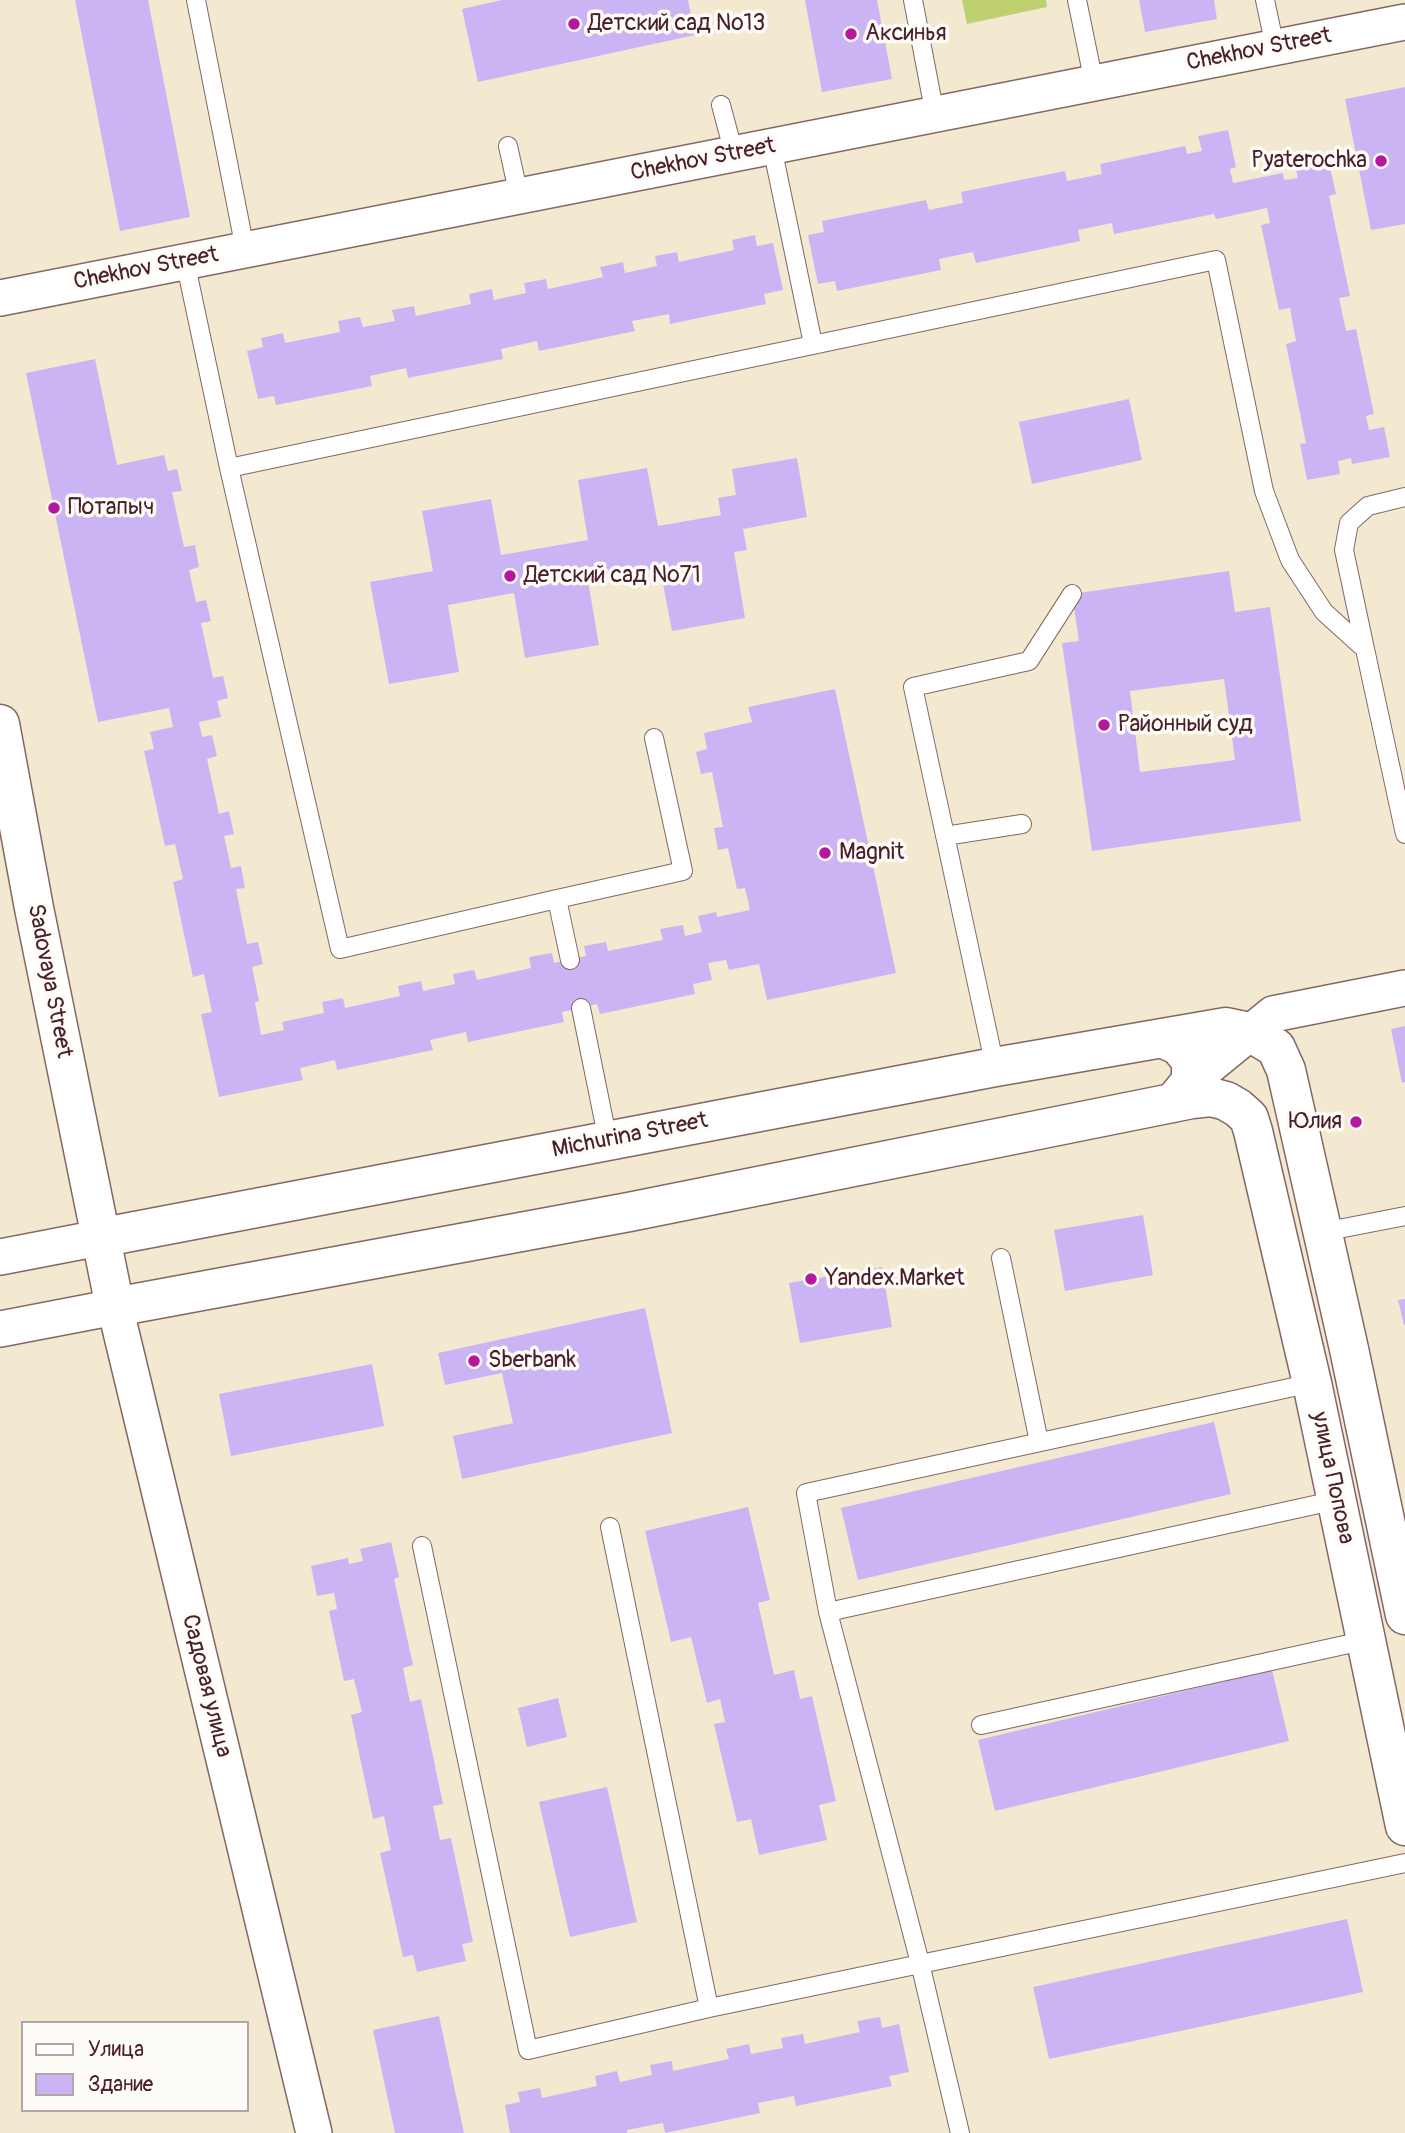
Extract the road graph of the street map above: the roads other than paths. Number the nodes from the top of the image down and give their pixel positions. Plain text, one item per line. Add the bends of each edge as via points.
1 (197, 0) edge
2 (913, 0) edge
3 (1077, 0) edge
4 (1265, 0) edge
5 (1405, 22) edge
6 (1275, 47) junction
7 (1094, 83) junction
8 (721, 105) dead end
9 (935, 115) junction
10 (508, 146) dead end
11 (772, 147) junction
12 (734, 154) junction
13 (519, 196) junction
14 (245, 249) junction
15 (185, 261) junction
16 (0, 298) edge
17 (813, 344) junction
18 (229, 468) junction
19 (1405, 497) edge
20 (1072, 594) dead end
21 (1365, 649) junction
22 (0, 724) edge
23 (654, 738) dead end
24 (1022, 824) dead end
25 (1405, 834) edge
26 (945, 836) junction
27 (557, 899) junction
28 (570, 960) dead end
29 (1405, 988) edge
30 (581, 1008) dead end
31 (1250, 1032) junction
32 (1162, 1038) junction
33 (995, 1067) junction
34 (1182, 1092) junction
35 (608, 1141) junction
36 (1405, 1216) edge
37 (1323, 1232) junction
38 (99, 1238) junction
39 (0, 1257) edge
40 (1001, 1258) dead end
41 (115, 1307) junction
42 (0, 1329) edge
43 (1312, 1383) junction
44 (1039, 1442) junction
45 (1337, 1500) junction
46 (610, 1527) dead end
47 (422, 1546) dead end
48 (828, 1612) junction
49 (1405, 1615) edge
50 (1367, 1640) junction
51 (981, 1725) dead end
52 (1405, 1826) edge
53 (1405, 1863) edge
54 (920, 1964) junction
55 (709, 2008) junction
56 (314, 2133) edge
57 (960, 2133) edge

1 - 14 lane
2 - 9 lane
3 - 7 lane
4 - 6 lane
5 - 6 street, Chekhov Street
6 - 7 street, Chekhov Street
7 - 9 street, Chekhov Street
8 - 12 lane
9 - 11 street, Chekhov Street
10 - 13 lane
11 - 12 street, Chekhov Street
11 - 17 lane
12 - 13 street, Chekhov Street
13 - 14 street, Chekhov Street
14 - 15 street, Chekhov Street
15 - 16 street, Chekhov Street
15 - 18 lane
17 - 18 lane
17 - 21 lane via 1216,260 1268,503 1290,560 1324,612
18 - 27 lane via 340,948
19 - 21 lane via 1368,506 1349,523 1345,550
20 - 26 lane via 1029,661 913,687
21 - 25 lane
22 - 38 street, Sadovaya Street
23 - 27 lane via 683,871
24 - 26 lane
26 - 33 lane
27 - 28 lane
29 - 31 street via 1273,1014
30 - 35 lane
31 - 32 street, Michurina Street via 1226,1027
31 - 34 street
31 - 37 street, улица Попова via 1276,1048 1286,1070
32 - 33 street, Michurina Street
32 - 34 street via 1179,1046 1191,1061
33 - 35 street, Michurina Street
34 - 41 street via 629,1212
34 - 43 street, улица Попова via 1226,1101 1249,1118
35 - 38 street, Michurina Street
36 - 37 lane
37 - 49 street, улица Попова
38 - 39 street
38 - 41 street, Садовая улица
40 - 44 lane
41 - 42 street
41 - 56 street, Садовая улица
43 - 44 lane
43 - 45 street, улица Попова
44 - 48 lane via 806,1493
45 - 48 lane
45 - 50 street, улица Попова
46 - 55 lane
47 - 55 lane via 528,2049
48 - 54 lane
50 - 51 lane
50 - 52 street, улица Попова
53 - 54 lane
54 - 55 lane
54 - 57 lane

